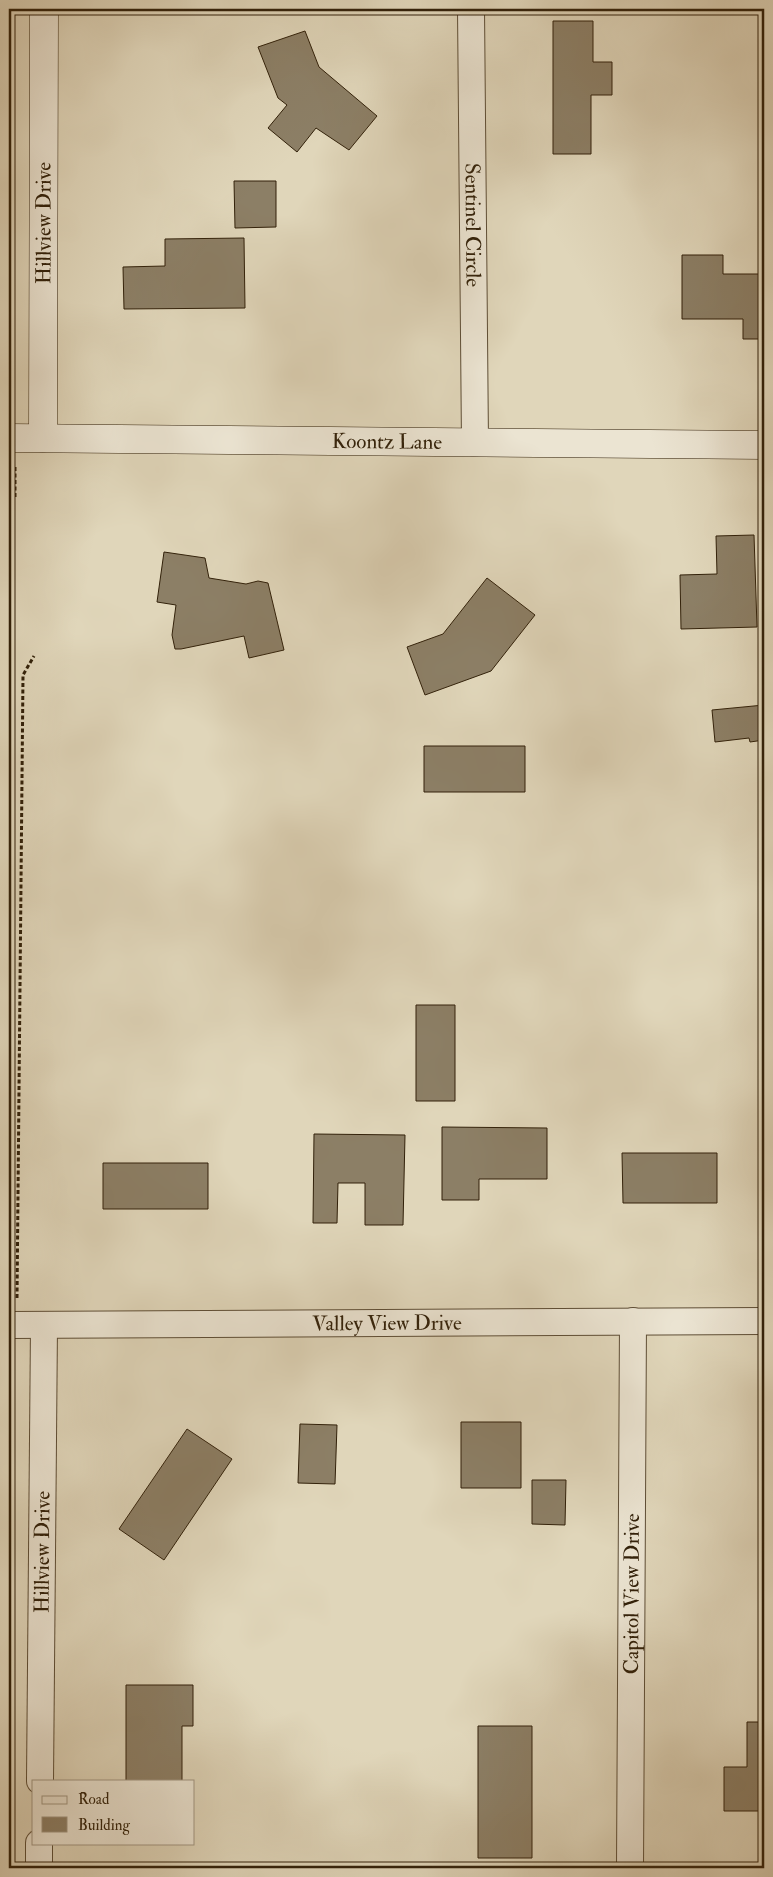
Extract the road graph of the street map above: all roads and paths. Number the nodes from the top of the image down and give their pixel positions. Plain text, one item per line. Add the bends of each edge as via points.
1 (44, 9) edge
2 (471, 9) edge
3 (9, 438) edge
4 (43, 438) junction
5 (476, 443) junction
6 (764, 445) edge
7 (34, 656) dead end
8 (633, 1321) junction
9 (764, 1321) edge
10 (44, 1324) junction
11 (13, 1325) edge
12 (40, 1780) edge
13 (40, 1844) edge
14 (39, 1868) edge
15 (630, 1868) edge

1 - 4 street, Hillview Drive
2 - 5 street, Sentinel Circle
3 - 4 street, Koontz Lane
4 - 5 street, Koontz Lane
5 - 6 street, Koontz Lane
7 - 11 path via 23,675
8 - 9 street, Valley View Drive
8 - 10 street, Valley View Drive
8 - 15 street, Capitol View Drive
10 - 11 street, Valley View Drive
10 - 12 street, Hillview Drive
13 - 14 street

